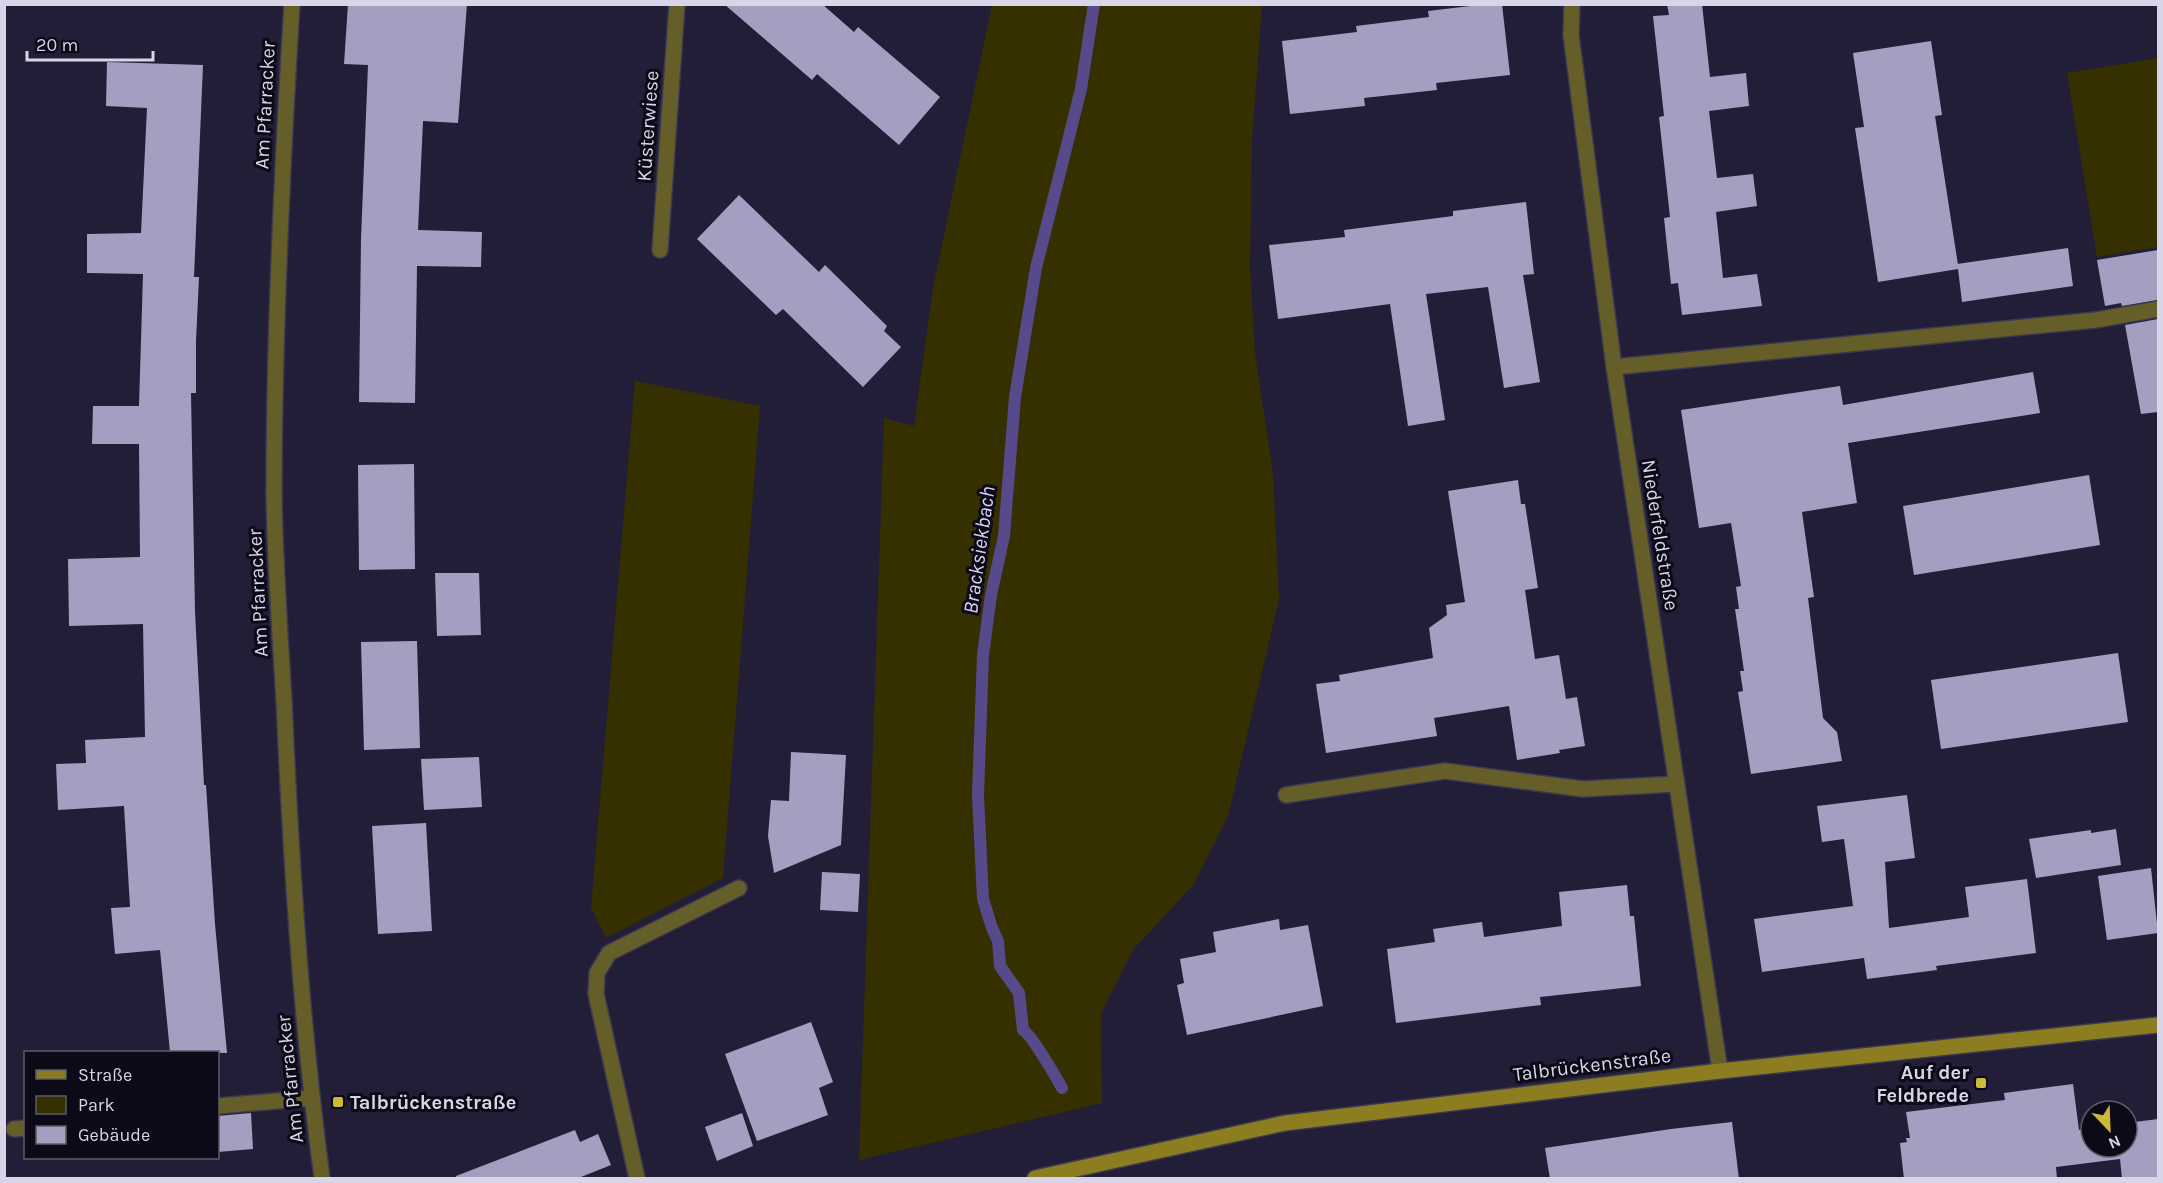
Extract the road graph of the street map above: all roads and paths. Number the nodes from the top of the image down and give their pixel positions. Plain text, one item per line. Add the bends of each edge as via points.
1 (292, 4) edge
2 (677, 4) edge
3 (1572, 4) edge
4 (660, 250) dead end
5 (2158, 309) edge
6 (1614, 367) junction
7 (1676, 784) junction
8 (1286, 795) dead end
9 (739, 888) dead end
10 (2158, 1025) edge
11 (1720, 1071) junction
12 (311, 1098) junction
13 (219, 1106) edge
14 (322, 1179) edge
15 (637, 1179) edge
16 (1035, 1179) edge

1 - 12 street, Am Pfarracker via 280,201 274,496 289,813
2 - 4 street, Küsterwiese
3 - 6 street, Niederfeldstraße via 1571,35
5 - 6 street via 2096,320
6 - 7 street, Niederfeldstraße
7 - 8 street via 1583,789 1445,771
7 - 11 street, Niederfeldstraße
9 - 15 street via 609,953 597,972 596,994
10 - 11 main road, Talbrückenstraße
11 - 16 main road, Talbrückenstraße via 1285,1123
12 - 13 street
12 - 14 street, Am Pfarracker

